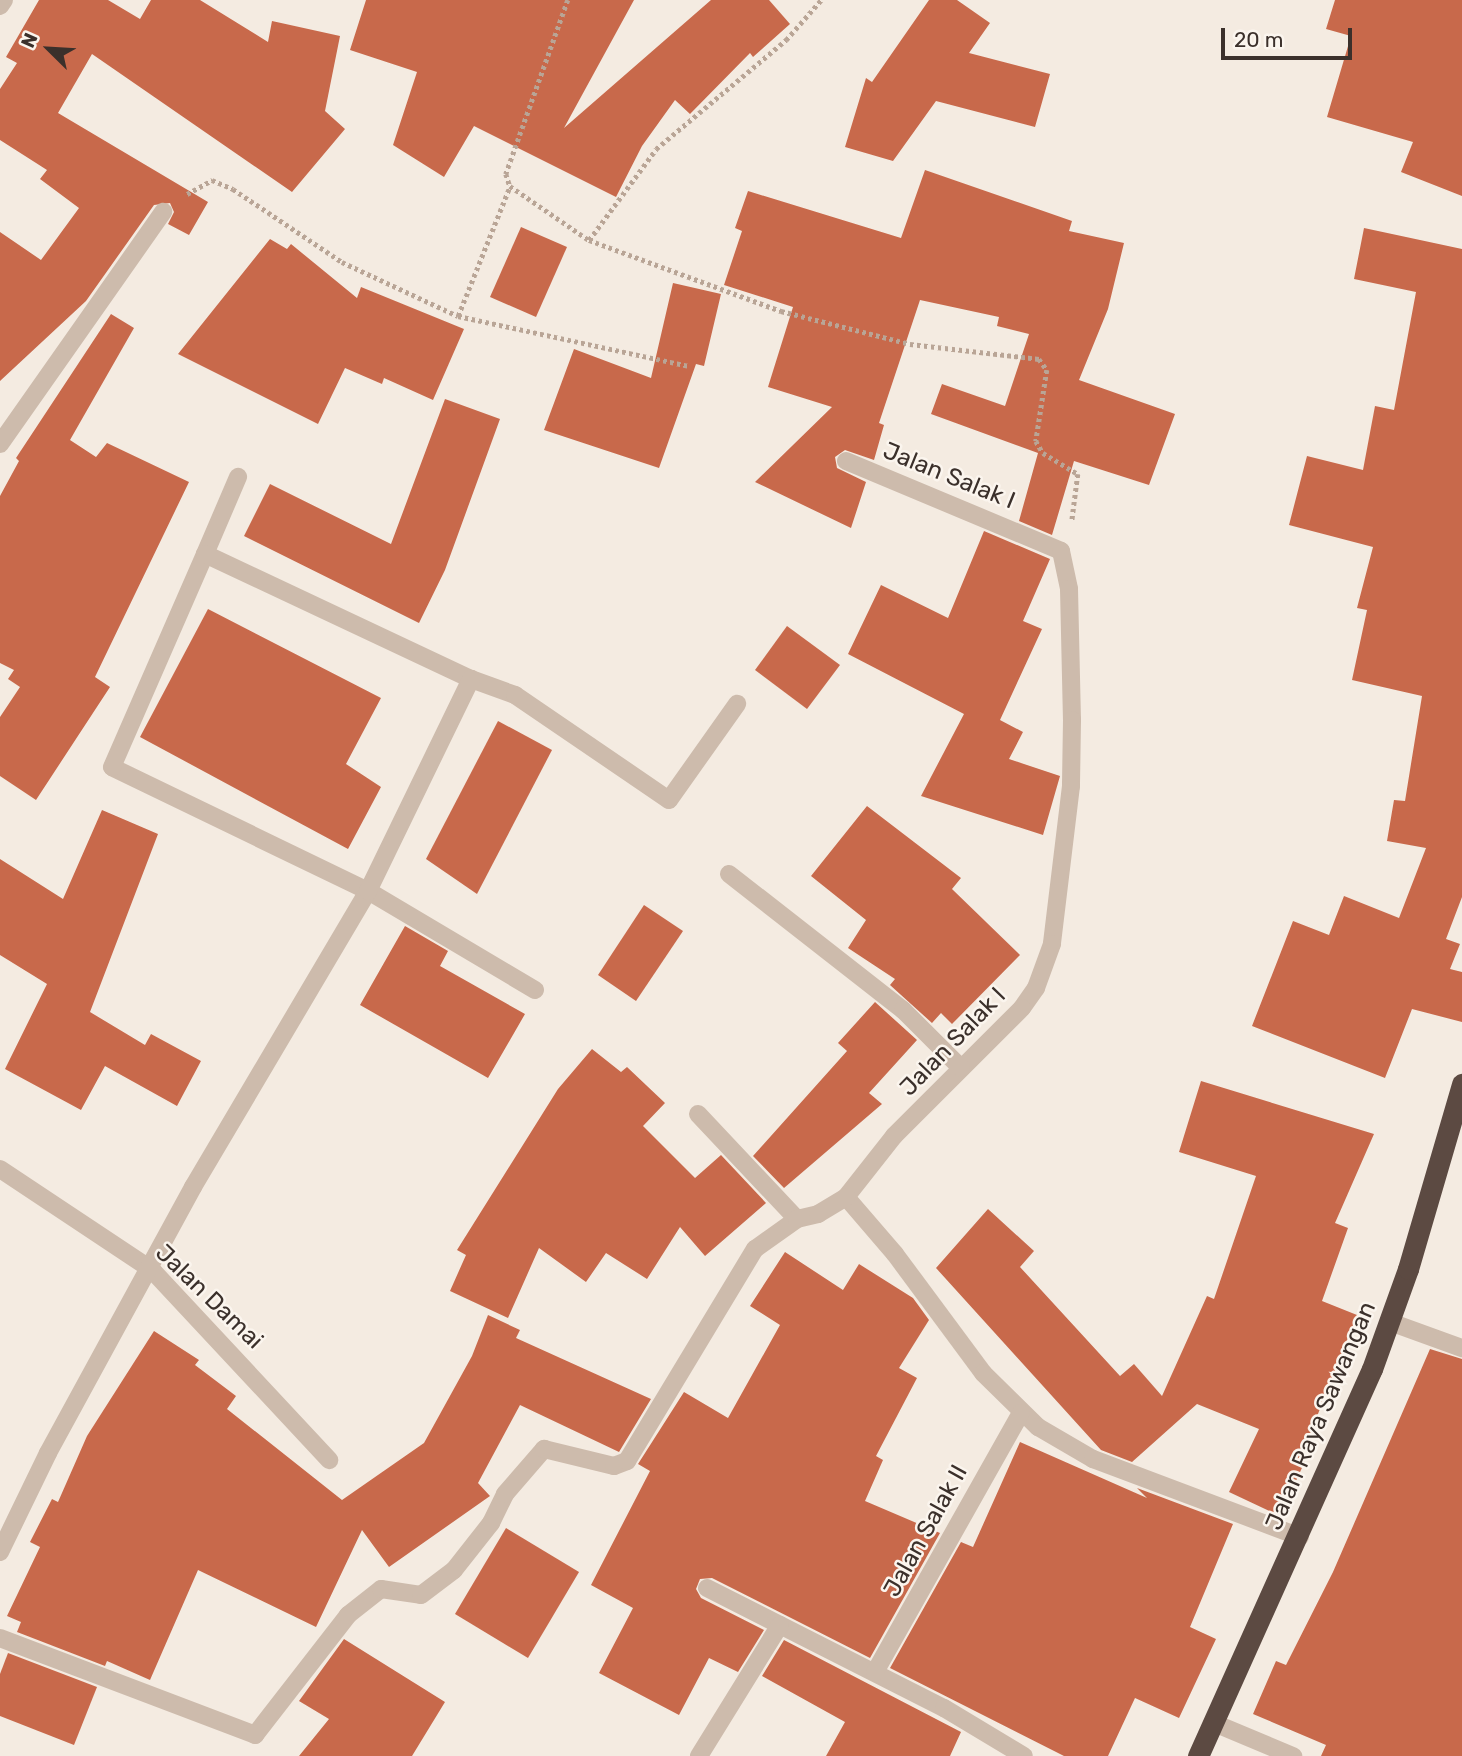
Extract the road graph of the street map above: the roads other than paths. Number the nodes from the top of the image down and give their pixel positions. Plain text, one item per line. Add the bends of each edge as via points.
1 (4, 0) edge
2 (0, 6) edge
3 (163, 212) road end
4 (0, 444) edge
5 (846, 461) dead end
6 (238, 477) dead end
7 (205, 554) junction
8 (471, 679) junction
9 (737, 704) dead end
10 (729, 874) dead end
11 (368, 891) junction
12 (535, 990) dead end
13 (961, 1068) junction
14 (1462, 1083) edge
15 (698, 1114) dead end
16 (0, 1169) edge
17 (846, 1197) junction
18 (797, 1219) junction
19 (152, 1270) junction
20 (1390, 1322) junction
21 (1462, 1349) edge
22 (1021, 1413) junction
23 (329, 1460) dead end
24 (1300, 1537) junction
25 (0, 1552) edge
26 (707, 1588) dead end
27 (780, 1625) junction
28 (0, 1638) edge
29 (875, 1672) junction
30 (1214, 1723) junction
31 (699, 1756) edge
32 (1024, 1756) edge
33 (1198, 1756) edge
34 (1293, 1756) edge

1 - 2 street
3 - 4 street
5 - 13 street, Jalan Salak I via 1051,544 1065,560 1072,664 1071,786 1052,944 1036,988 1022,1008
6 - 7 street
7 - 8 street
7 - 11 street via 112,767
8 - 9 street via 515,695 669,800
8 - 11 street
10 - 13 street via 903,1010
11 - 12 street
11 - 19 street via 193,1187
13 - 17 street, Jalan Salak I via 894,1136
14 - 20 highway, Jalan Raya Sawangan
15 - 18 street
16 - 19 street, Jalan Damai
17 - 18 street via 818,1214
17 - 22 street via 895,1254 983,1373
18 - 28 street via 755,1249 627,1461 614,1466 544,1449 505,1494 491,1523 454,1570 421,1595 381,1589 348,1615 255,1735
19 - 23 street, Jalan Damai
19 - 25 street via 48,1454
20 - 21 street
20 - 24 highway, Jalan Raya Sawangan
22 - 24 street via 1063,1444 1093,1459
22 - 29 street, Jalan Salak II
24 - 30 highway, Jalan Raya Sawangan
26 - 27 street
27 - 29 street
27 - 31 street
29 - 32 street
30 - 33 highway, Jalan Raya Sawangan
30 - 34 street

